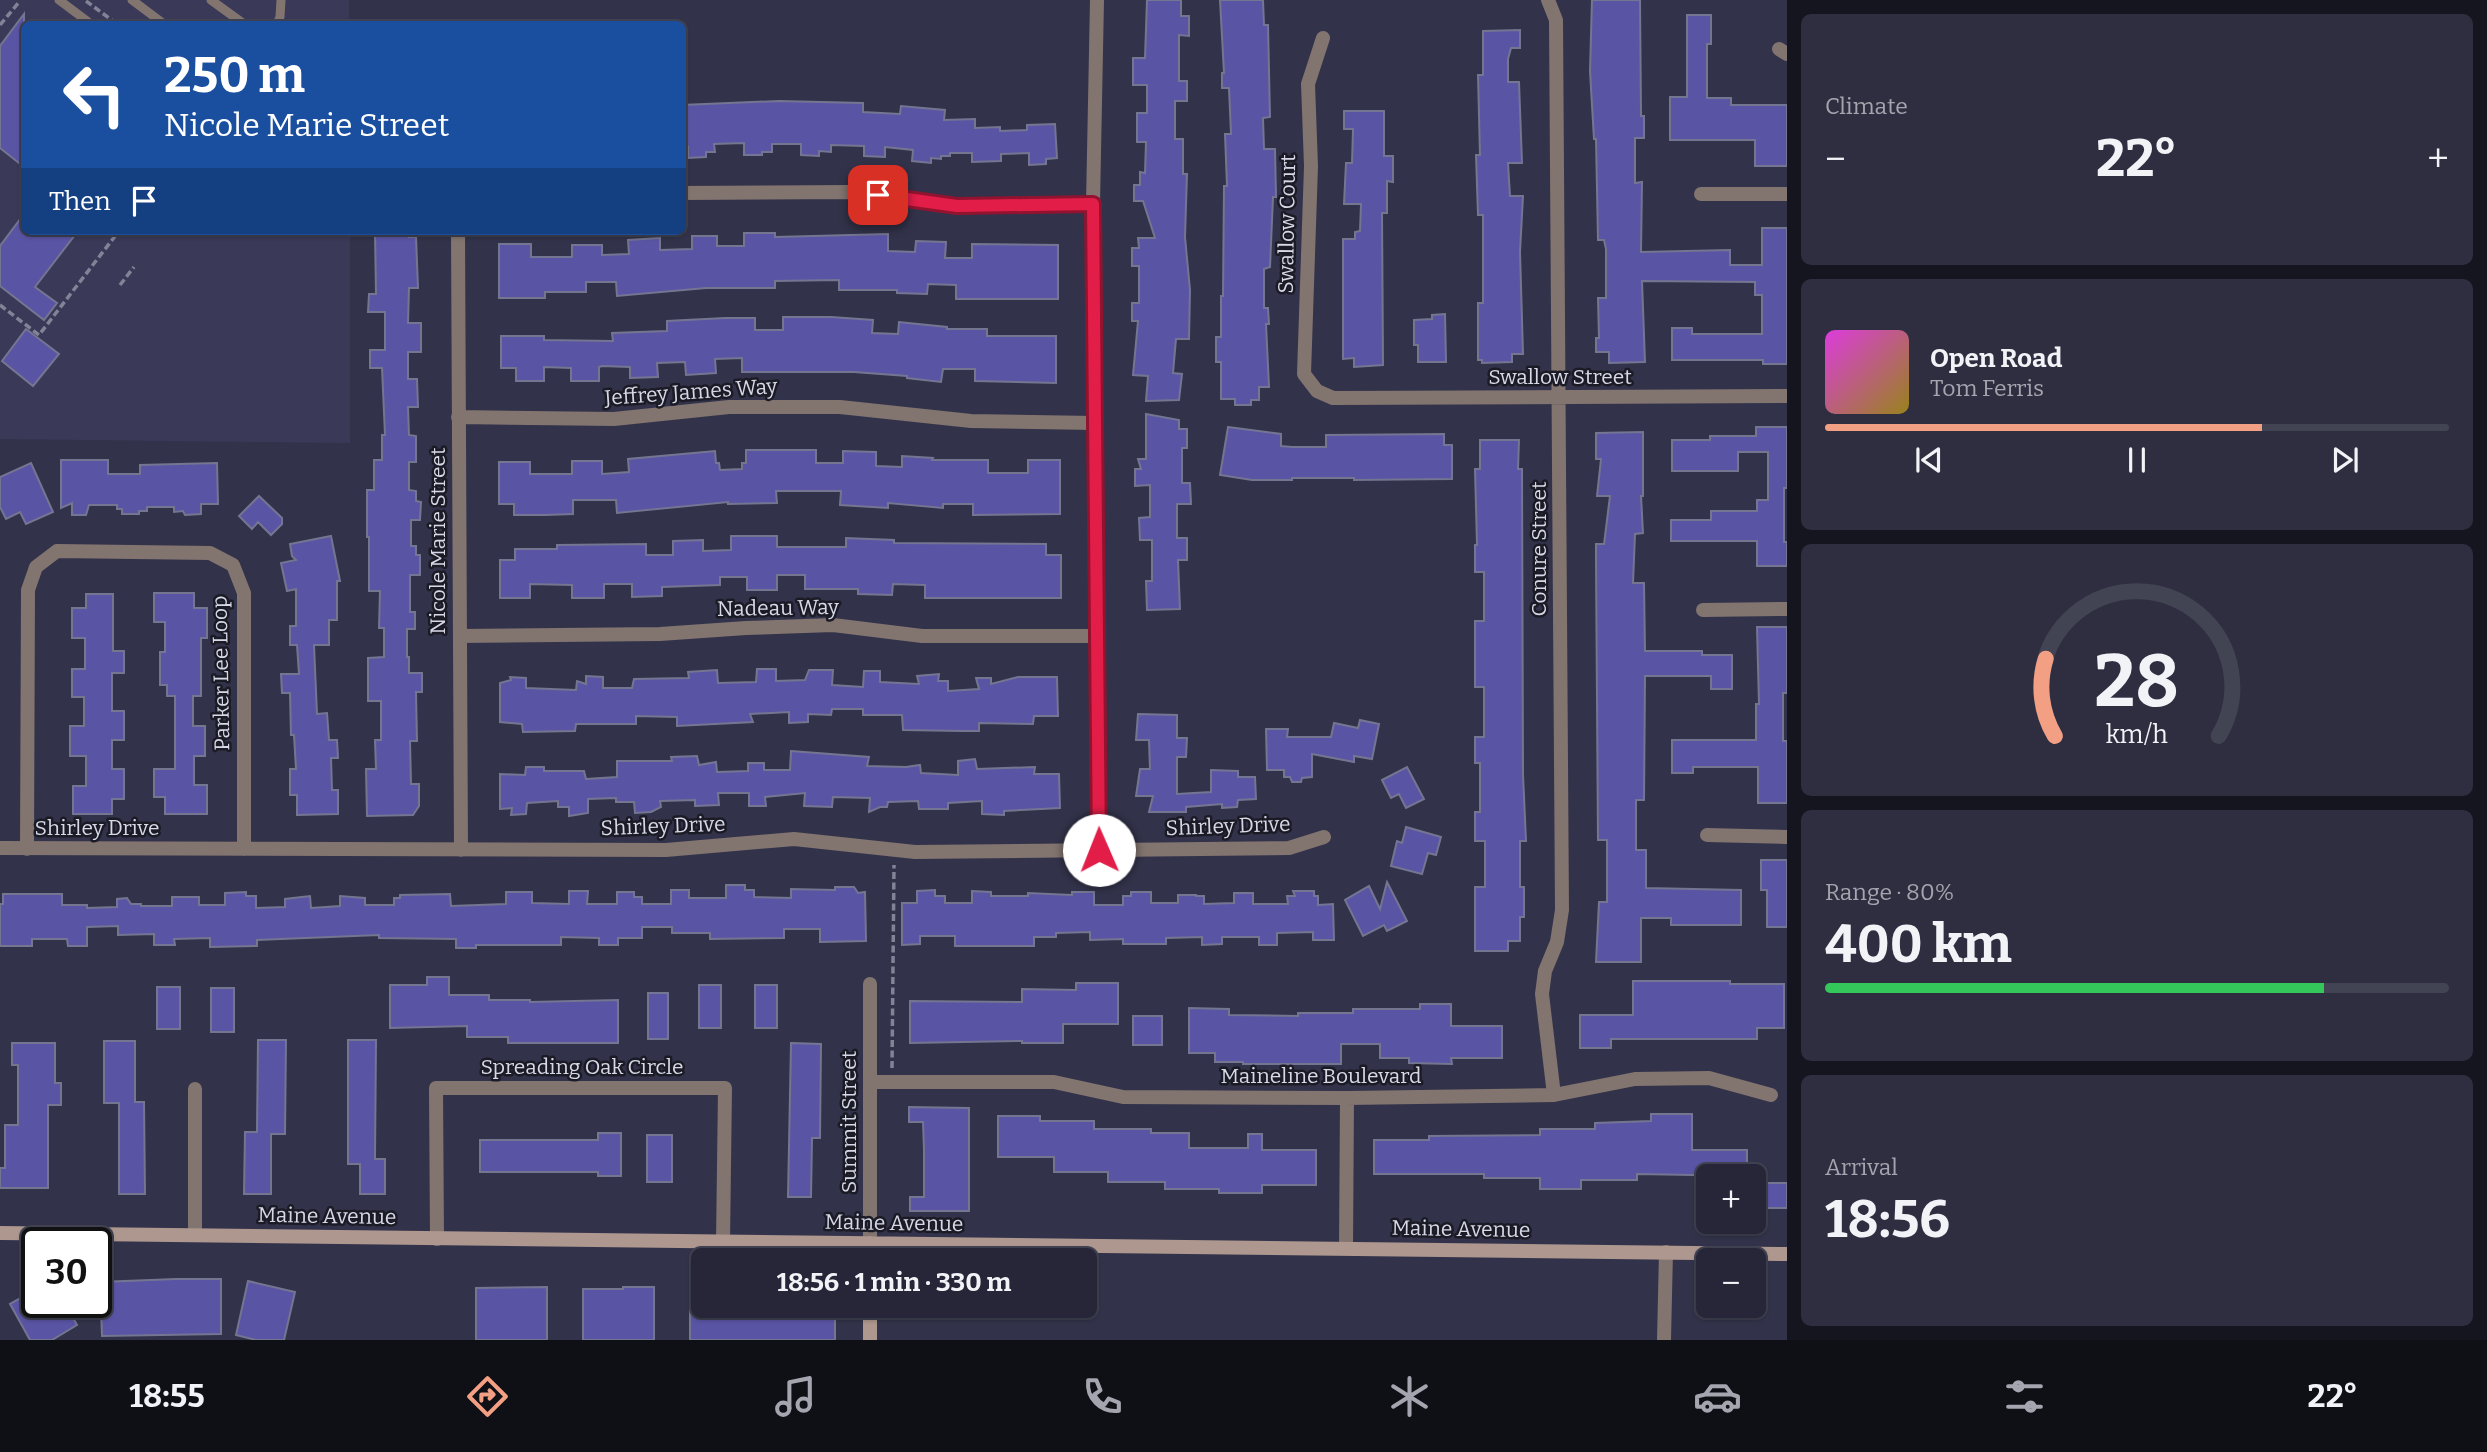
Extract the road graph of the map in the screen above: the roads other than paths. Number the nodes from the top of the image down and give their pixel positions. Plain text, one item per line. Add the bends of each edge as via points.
1 (59, 0) edge
2 (132, 0) edge
3 (211, 0) edge
4 (281, 0) edge
5 (1548, 0) edge
6 (1096, 3) edge
7 (87, 21) edge
8 (160, 21) edge
9 (240, 21) edge
10 (278, 21) edge
11 (1323, 38) dead end
12 (686, 193) edge
13 (1701, 194) dead end
14 (1787, 194) edge
15 (1093, 204) junction
16 (458, 235) edge
17 (1787, 396) edge
18 (1333, 398) joint
19 (1560, 398) junction
20 (458, 417) junction
21 (1094, 423) junction
22 (1787, 609) edge
23 (1703, 610) dead end
24 (460, 636) junction
25 (1097, 636) junction
26 (1707, 835) dead end
27 (1324, 837) dead end
28 (1787, 837) edge
29 (0, 848) edge
30 (27, 849) junction
31 (244, 849) junction
32 (461, 850) junction
33 (1099, 850) junction
34 (870, 984) dead end
35 (870, 1082) junction
36 (195, 1089) dead end
37 (1554, 1095) junction
38 (1771, 1095) dead end
39 (1347, 1098) junction
40 (0, 1233) edge
41 (195, 1235) junction
42 (438, 1239) junction
43 (723, 1242) junction
44 (870, 1243) junction
45 (870, 1248) edge
46 (1346, 1248) junction
47 (1665, 1252) junction
48 (1787, 1254) edge
49 (870, 1318) edge
50 (870, 1340) edge
51 (1664, 1340) edge

1 - 7 lane
2 - 8 lane
3 - 9 lane
4 - 10 lane
5 - 19 street, Conure Street via 1556,20
6 - 15 street
11 - 18 street, Swallow Court via 1308,83 1311,166 1304,374 1317,391
12 - 15 street via 851,192 957,206
13 - 14 street
15 - 21 street
16 - 20 street, Nicole Marie Street
17 - 19 street, Swallow Street
18 - 19 street, Swallow Street
19 - 37 street, Conure Street via 1562,911 1542,994
20 - 21 street, Jeffrey James Way via 614,419 729,407 840,407 971,421
20 - 24 street, Nicole Marie Street
21 - 25 street
22 - 23 street
24 - 25 street, Nadeau Way via 660,634 833,625 922,636
24 - 32 street, Nicole Marie Street
25 - 33 street
26 - 28 street
27 - 33 street, Shirley Drive via 1289,848
29 - 30 street, Shirley Drive
30 - 31 street, Shirley Drive
30 - 31 street, Parker Lee Loop via 28,590 36,567 57,551 211,553 233,565 244,593
31 - 32 street, Shirley Drive
32 - 33 street, Shirley Drive via 666,850 794,839 915,852
34 - 35 street, Summit Street
35 - 39 street, Maineline Boulevard via 1054,1082 1123,1097
35 - 44 street, Summit Street
36 - 41 street
37 - 38 street, Maineline Boulevard via 1635,1079 1709,1078
37 - 39 street, Maineline Boulevard
39 - 46 street
40 - 41 street, Maine Avenue
41 - 42 street, Maine Avenue
42 - 43 street, Maine Avenue
42 - 43 street, Spreading Oak Circle via 436,1087 725,1088
43 - 44 street, Maine Avenue
44 - 45 street, Summit Street
44 - 46 street, Maine Avenue
46 - 47 street, Maine Avenue
47 - 48 street, Maine Avenue
47 - 51 street
49 - 50 street

